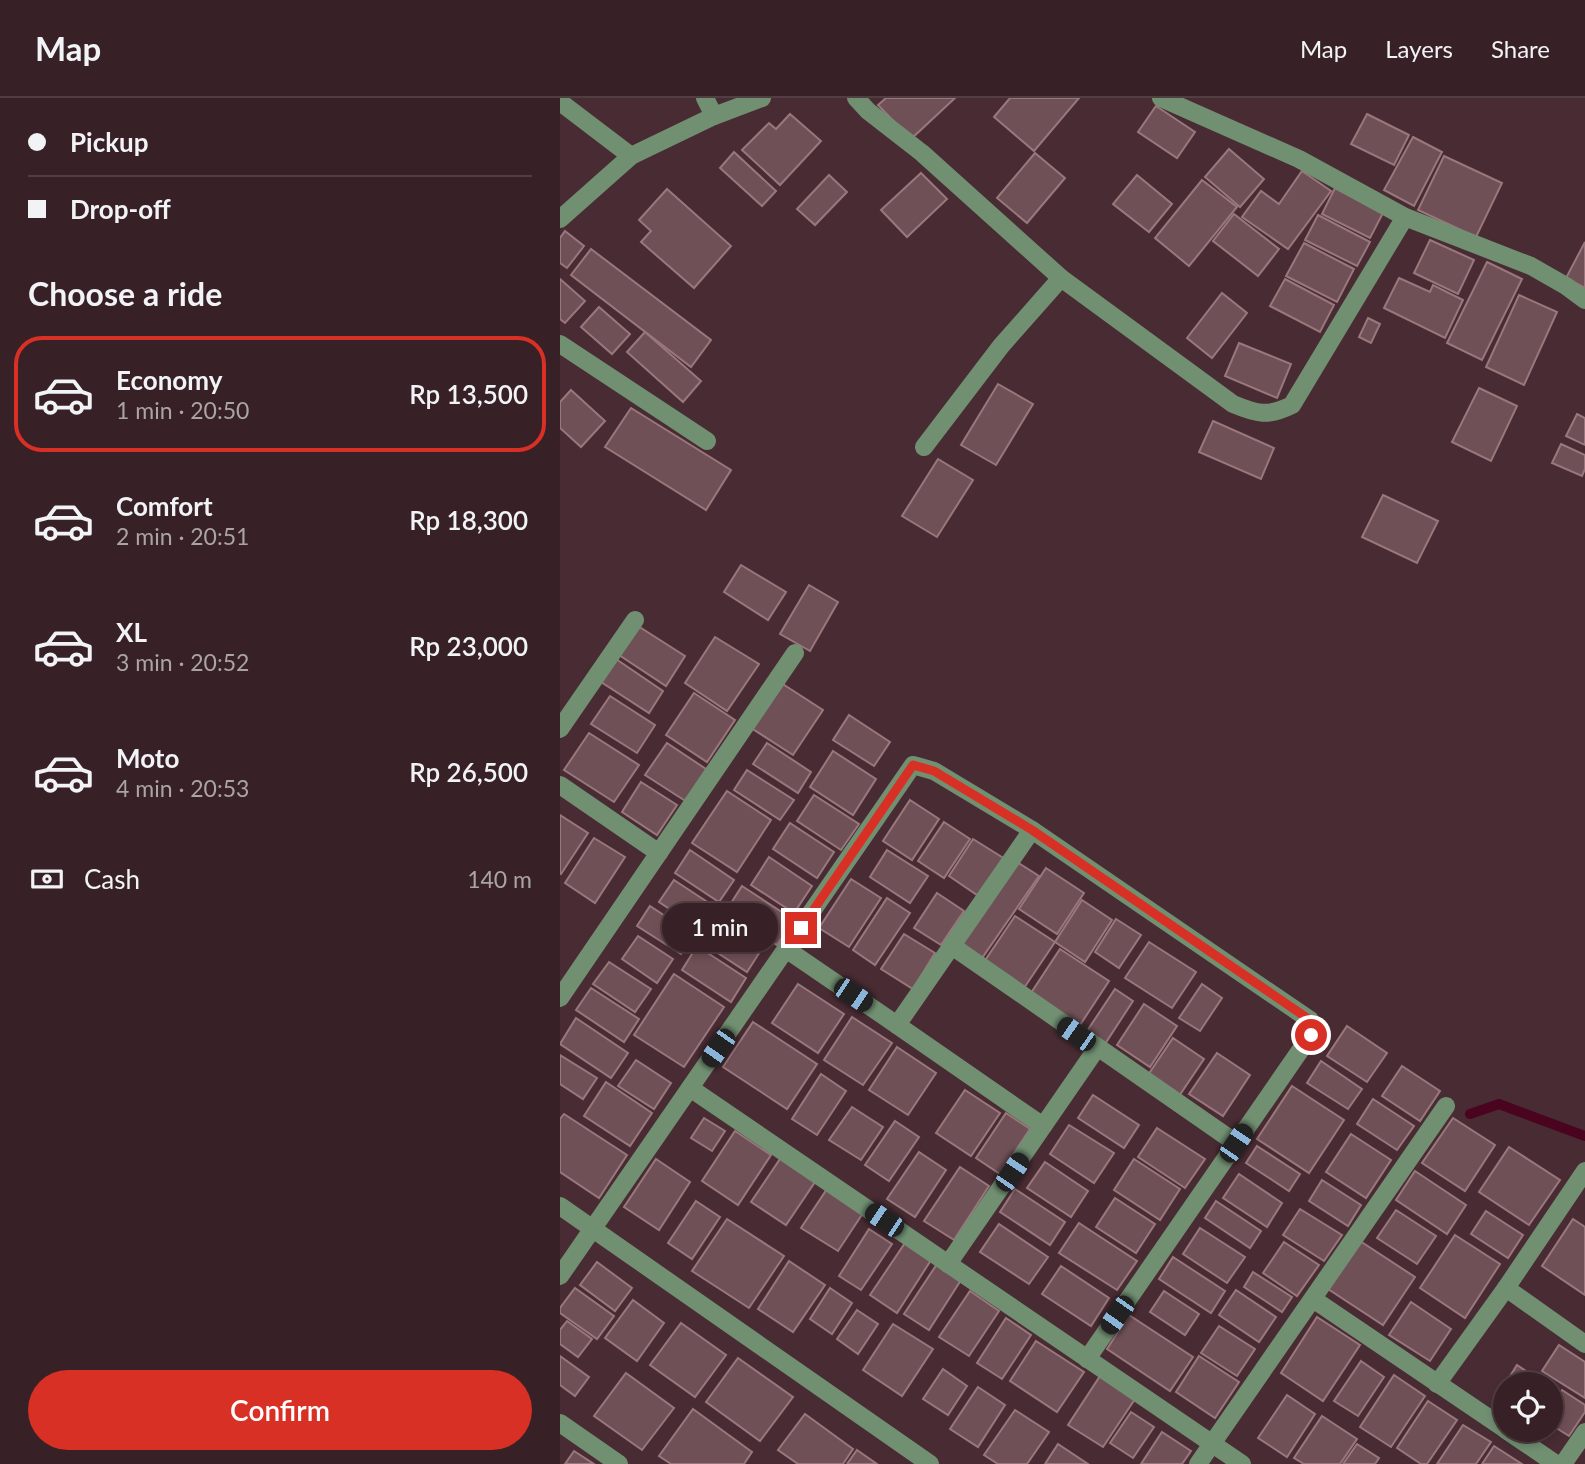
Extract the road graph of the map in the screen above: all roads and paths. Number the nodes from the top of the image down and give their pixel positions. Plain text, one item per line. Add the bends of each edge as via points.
1 (705, 98) edge
2 (762, 98) edge
3 (856, 98) edge
4 (1161, 98) edge
5 (560, 102) edge
6 (714, 116) junction
7 (631, 156) junction
8 (1405, 217) junction
9 (560, 219) edge
10 (1061, 278) junction
11 (1585, 300) edge
12 (560, 344) edge
13 (707, 441) dead end
14 (924, 447) dead end
15 (635, 620) dead end
16 (795, 653) dead end
17 (560, 729) edge
18 (560, 785) edge
19 (1032, 830) junction
20 (659, 853) junction
21 (951, 946) junction
22 (786, 949) junction
23 (562, 990) edge
24 (897, 1025) junction
25 (1097, 1048) junction
26 (690, 1087) junction
27 (1446, 1106) dead end
28 (1043, 1126) junction
29 (1236, 1143) junction
30 (1585, 1171) edge
31 (560, 1206) edge
32 (593, 1228) junction
33 (948, 1264) junction
34 (560, 1276) edge
35 (1506, 1288) junction
36 (1313, 1298) junction
37 (1585, 1344) edge
38 (1087, 1359) junction
39 (1437, 1384) junction
40 (1493, 1422) edge
41 (560, 1423) edge
42 (1585, 1432) edge
43 (1523, 1442) edge
44 (1212, 1444) junction
45 (619, 1464) edge
46 (930, 1464) edge
47 (1198, 1464) edge
48 (1242, 1464) edge
49 (1556, 1464) edge
50 (1563, 1464) edge

1 - 6 street
2 - 6 street
3 - 10 street
4 - 8 street via 1299,159
5 - 7 street
6 - 7 street
7 - 9 street
8 - 10 street via 1292,405 1274,414 1233,404
8 - 11 street via 1531,266
10 - 14 street via 1001,346
12 - 13 street
15 - 17 street
16 - 20 street
18 - 20 street
19 - 21 street
19 - 22 street via 934,771 913,765
19 - 29 street via 1310,1020 1315,1029
20 - 23 street
21 - 24 street
21 - 25 street
22 - 24 street
22 - 26 street
24 - 28 street
25 - 28 street
25 - 29 street
26 - 32 street
26 - 33 street
27 - 36 street
28 - 33 street
29 - 38 street
30 - 35 street
31 - 32 street
32 - 34 street
32 - 46 street
33 - 38 street
35 - 37 street
35 - 39 street
36 - 39 street
36 - 44 street
38 - 44 street
39 - 40 street
41 - 45 street
42 - 50 street
43 - 49 street
44 - 47 street
44 - 48 street

